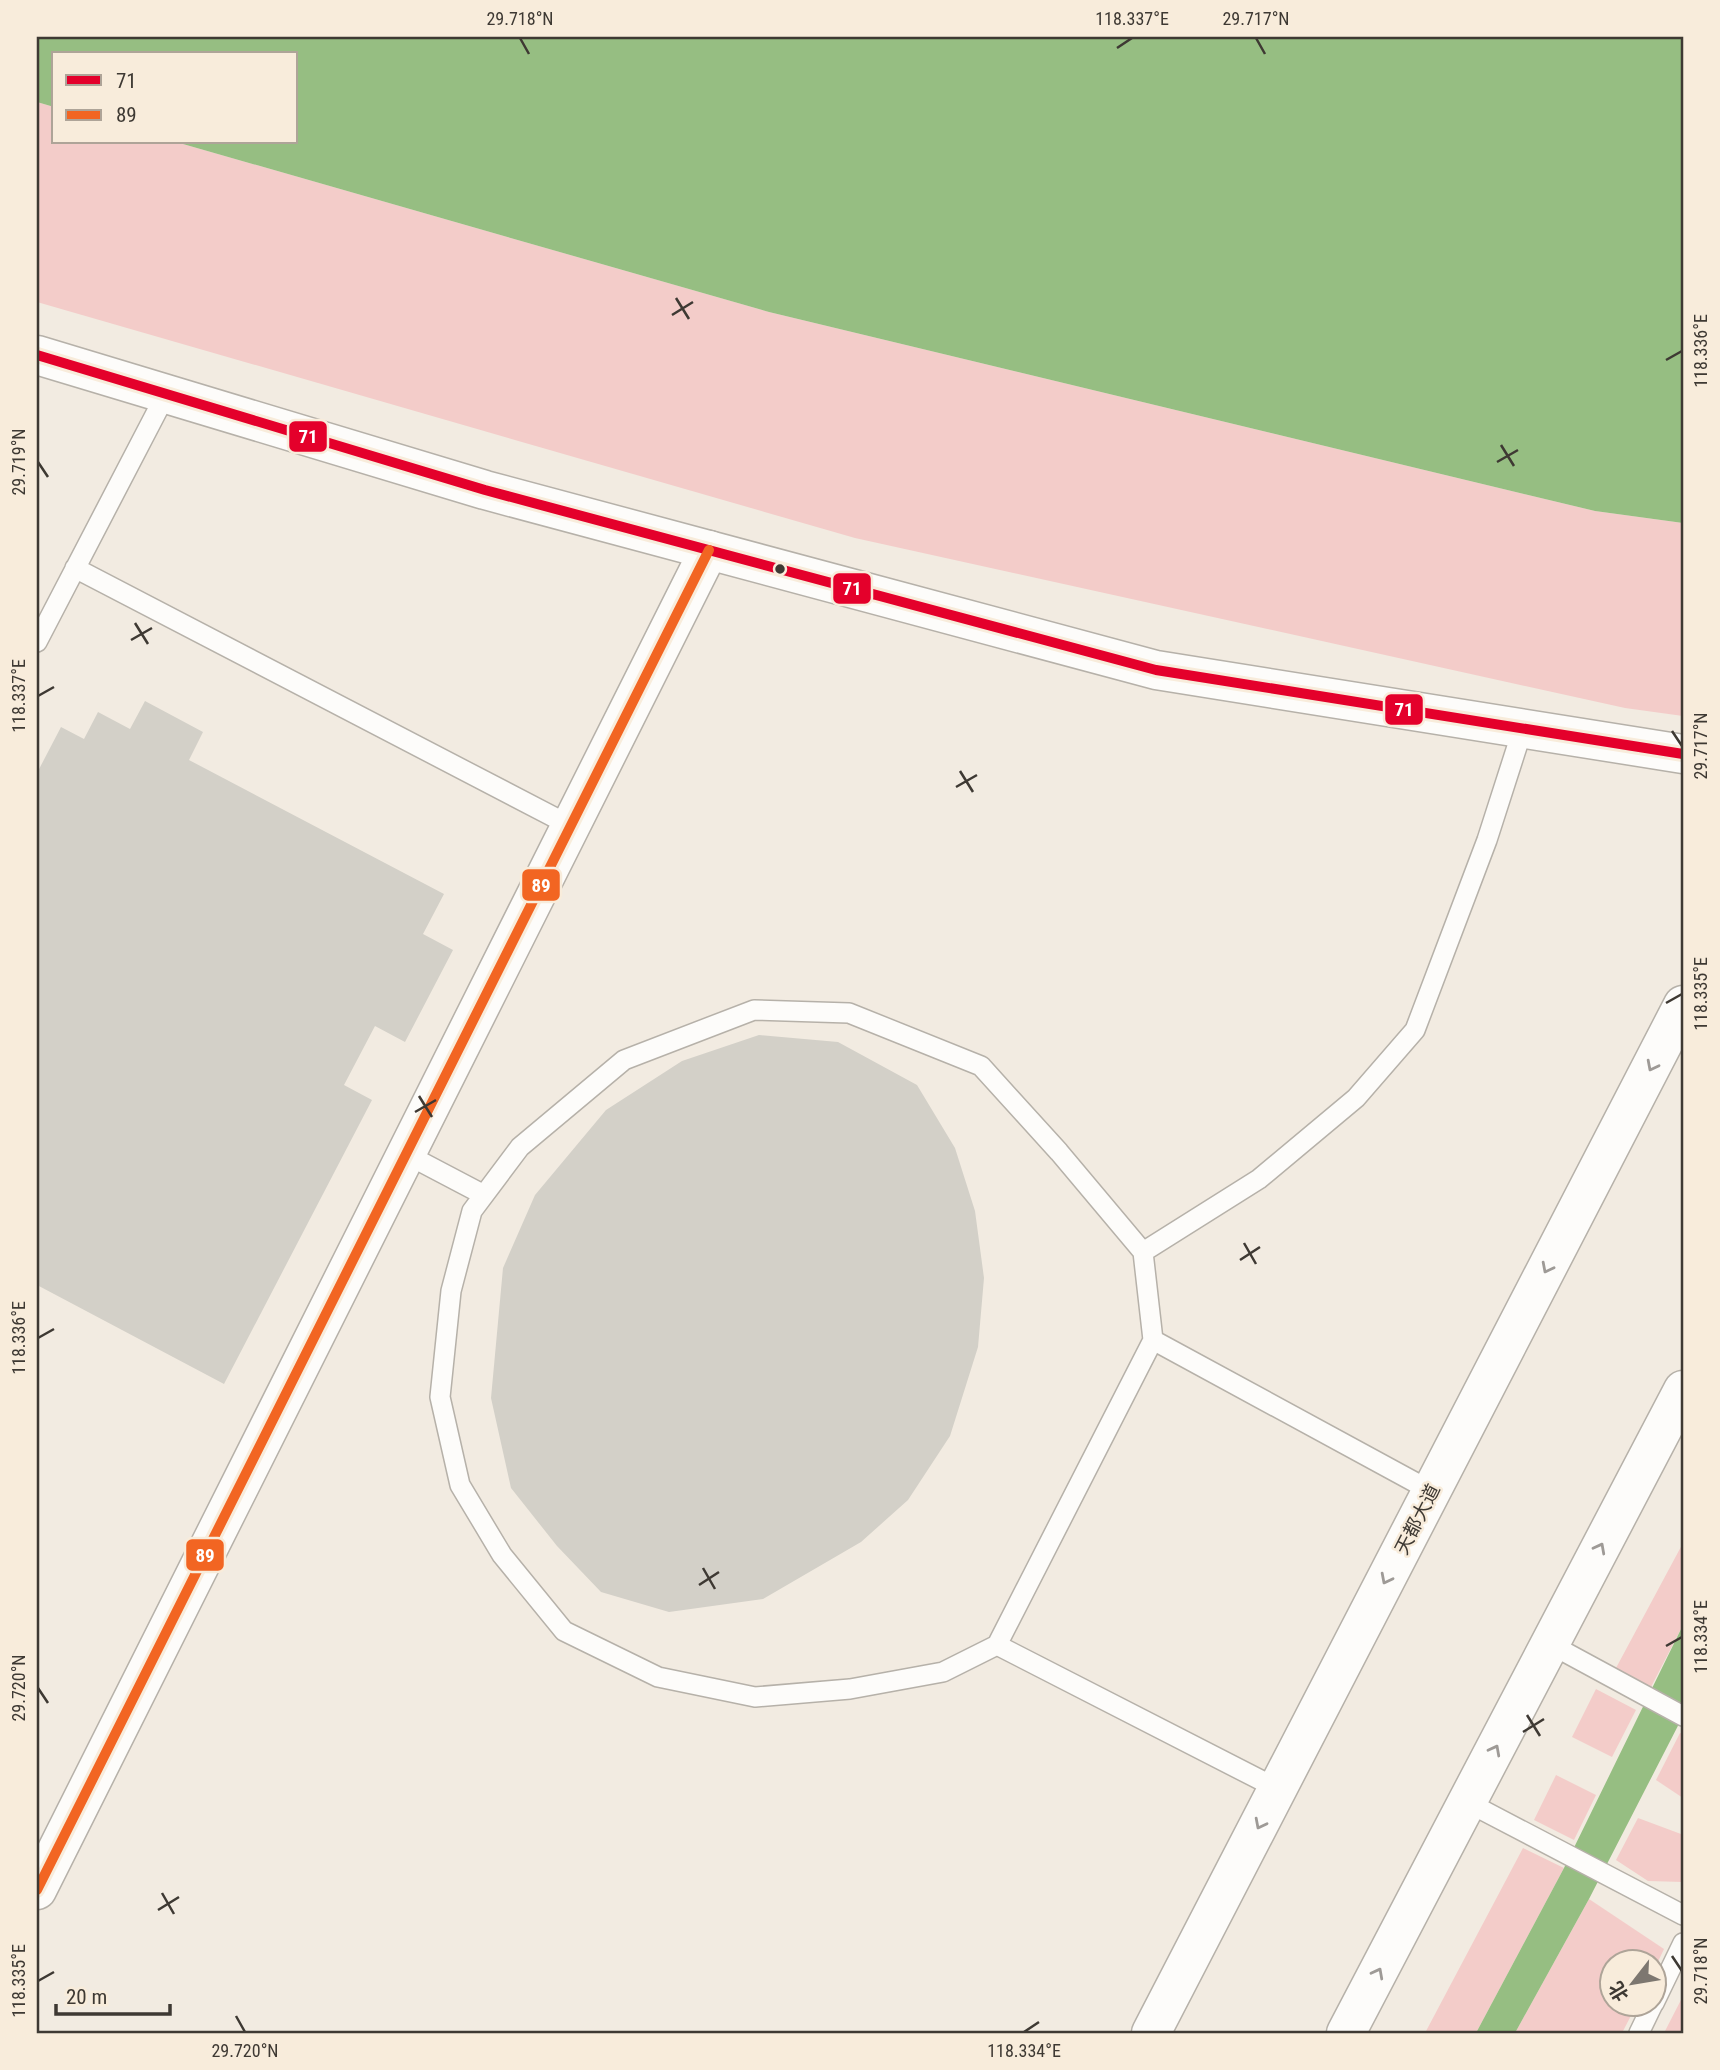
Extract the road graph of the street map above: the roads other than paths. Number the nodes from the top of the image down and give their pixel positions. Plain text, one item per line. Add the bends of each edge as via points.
1 (37, 355) edge
2 (166, 394) junction
3 (709, 550) junction
4 (75, 568) junction
5 (37, 642) edge
6 (1523, 728) junction
7 (1683, 754) edge
8 (571, 826) junction
9 (1683, 1005) edge
10 (406, 1154) junction
11 (484, 1195) junction
12 (1143, 1252) junction
13 (1153, 1340) junction
14 (1683, 1390) edge
15 (1431, 1491) junction
16 (1550, 1644) junction
17 (997, 1645) junction
18 (1683, 1716) edge
19 (1278, 1789) junction
20 (1467, 1802) junction
21 (37, 1890) edge
22 (1683, 1915) edge
23 (1683, 1943) edge
24 (1668, 1973) edge
25 (1151, 2033) edge
26 (1346, 2033) edge

1 - 2 street
2 - 3 street via 485,490
2 - 4 lane
3 - 6 street via 1156,670
3 - 8 street
4 - 5 lane
4 - 8 lane
6 - 7 street
6 - 12 lane via 1487,840 1415,1030 1356,1098 1259,1179
8 - 10 street
9 -> 15 street, 天都大道
10 - 11 lane
10 - 21 street
11 - 12 lane via 520,1147 624,1060 754,1010 849,1013 981,1066
11 - 17 lane via 472,1211 451,1291 440,1397 460,1485 502,1555 564,1631 659,1677 755,1697 850,1689 943,1672
12 - 13 lane
13 - 15 lane
13 - 17 lane
16 -> 14 street
15 -> 19 street, 天都大道
16 - 18 lane
20 -> 16 street
17 - 19 lane
19 -> 25 street, 天都大道
20 - 22 lane
26 -> 20 street
23 - 24 lane

